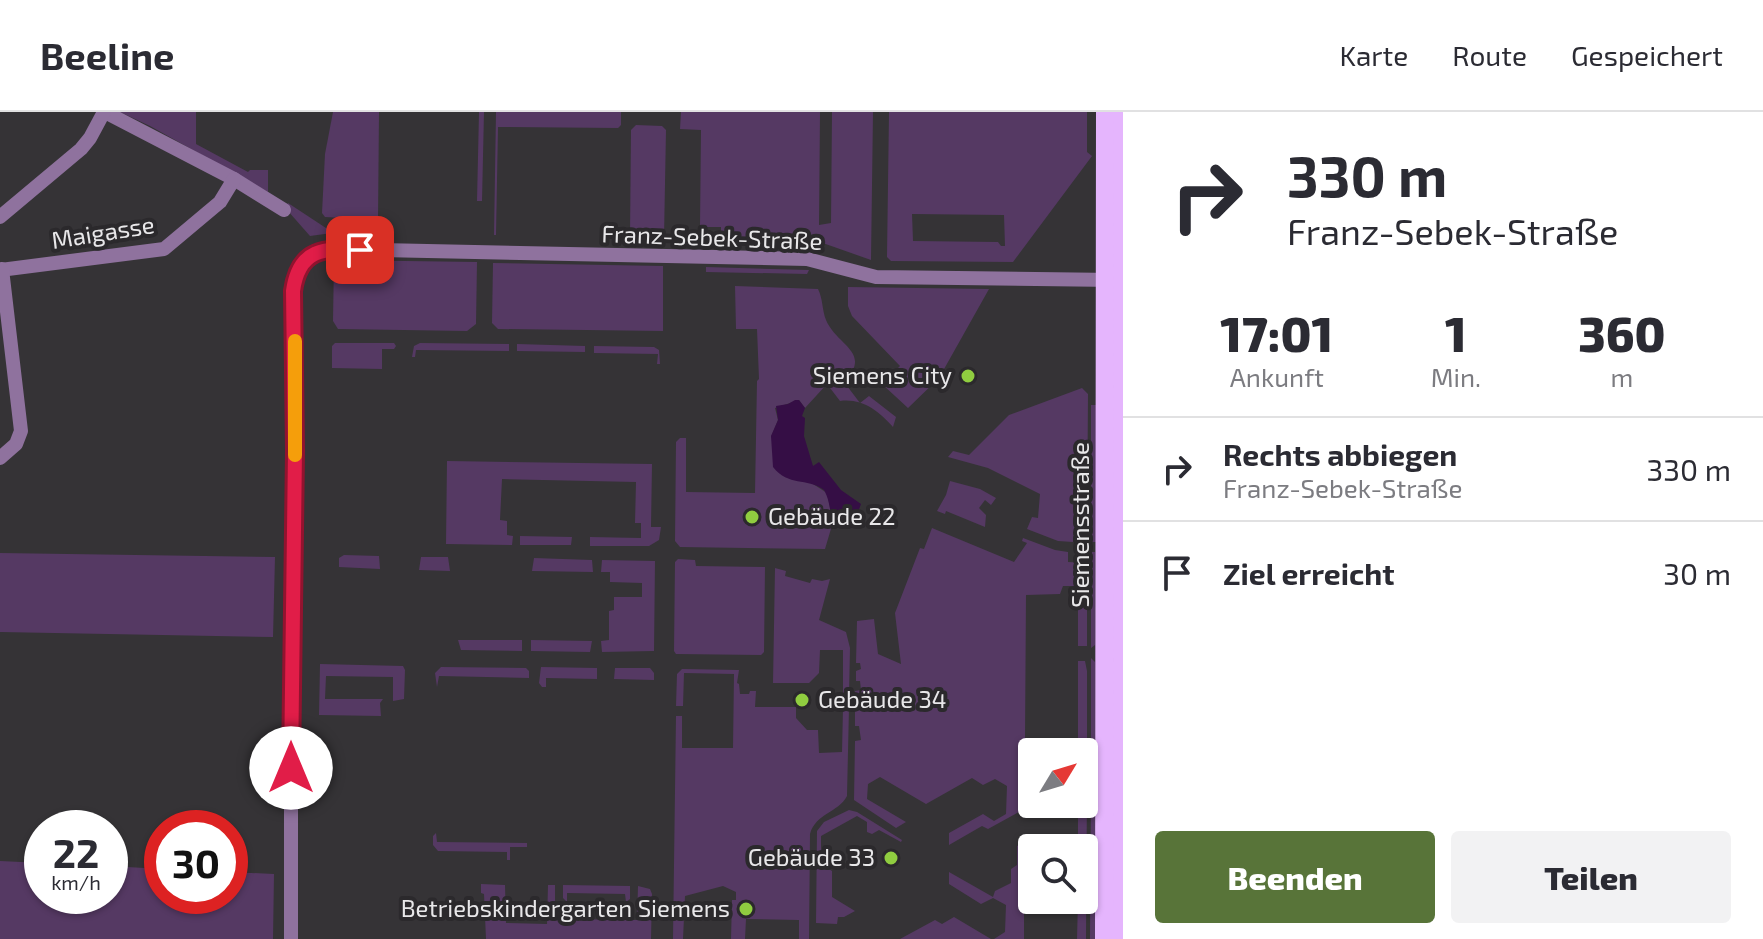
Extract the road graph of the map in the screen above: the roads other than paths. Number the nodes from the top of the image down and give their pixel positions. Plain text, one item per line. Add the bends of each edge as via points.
1 (104, 112) edge
2 (1105, 112) edge
3 (1120, 112) edge
4 (234, 179) junction
5 (284, 210) dead end
6 (0, 217) edge
7 (1, 270) edge
8 (1116, 280) edge
9 (0, 458) edge
10 (1116, 805) edge
11 (291, 939) edge
12 (1104, 939) edge
13 (1121, 939) edge

1 - 4 street
1 - 6 street via 81,149
2 - 8 main road, Siemensstraße
3 - 8 main road, Siemensstraße
4 - 5 street
4 - 7 street, Maigasse via 220,202 164,249
7 - 9 street via 21,431 16,444
8 - 10 main road, Siemensstraße
8 - 11 street, Franz-Sebek-Straße via 876,277 807,259 333,249 315,253 301,265 293,291
10 - 12 main road, Siemensstraße
10 - 13 main road, Siemensstraße

